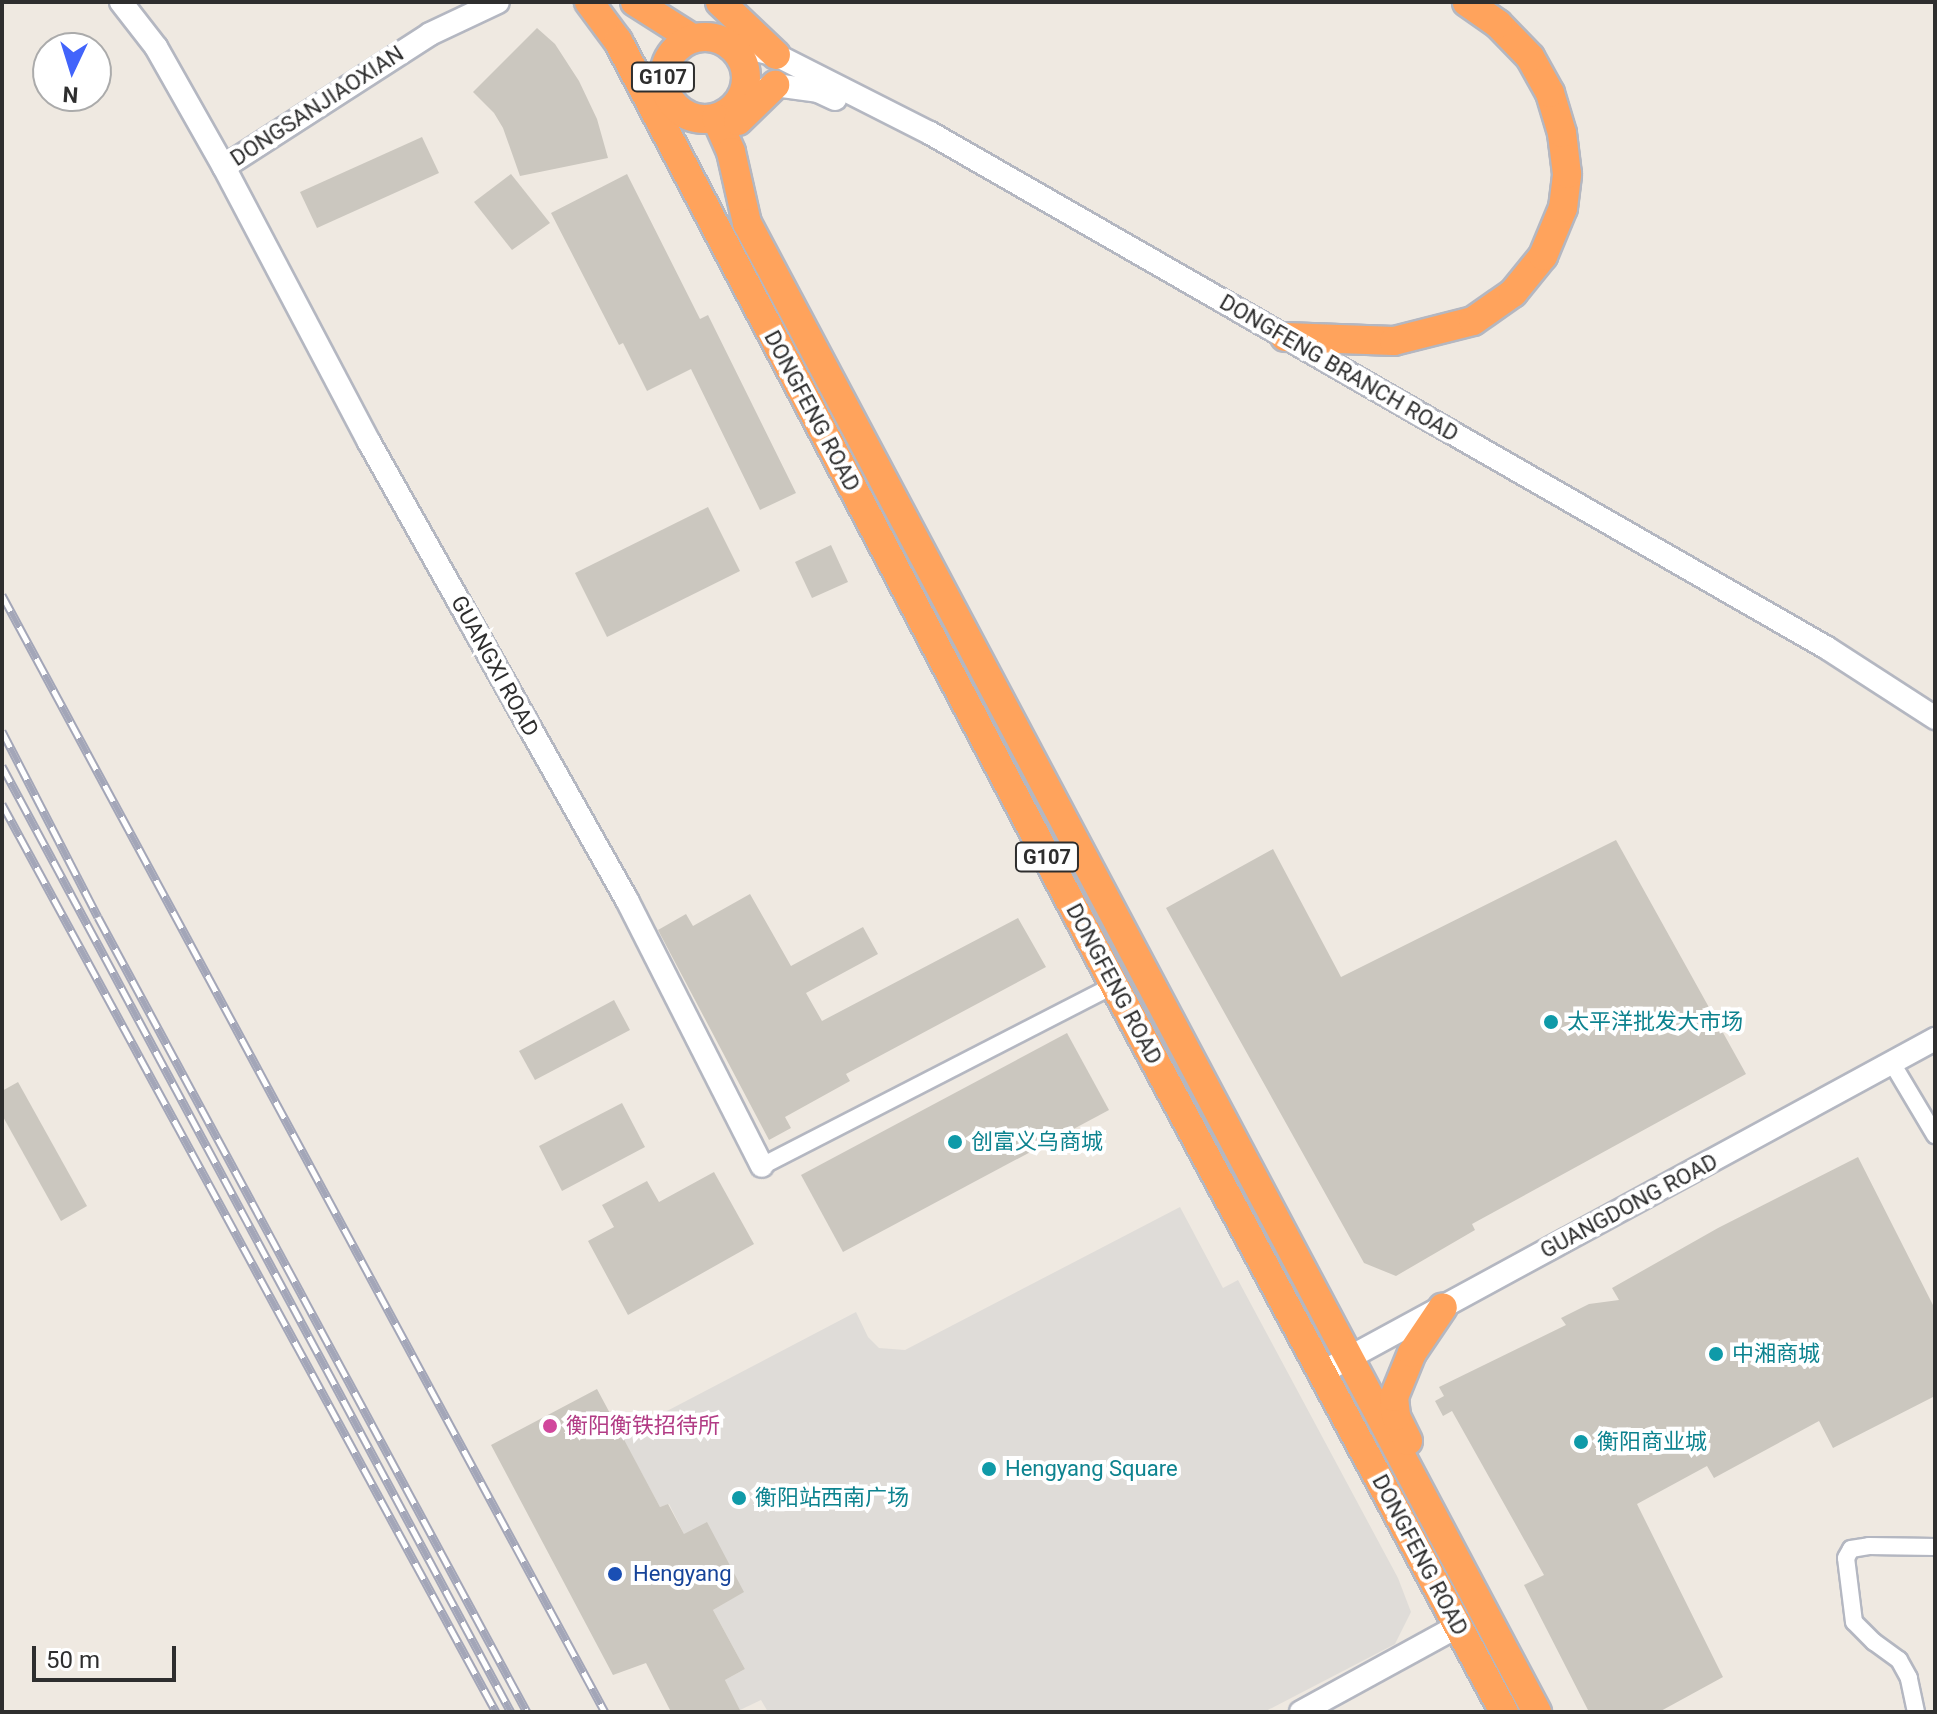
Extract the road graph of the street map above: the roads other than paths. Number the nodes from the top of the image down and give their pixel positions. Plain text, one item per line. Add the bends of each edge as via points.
1 (121, 2) edge
2 (498, 2) edge
3 (589, 2) edge
4 (635, 2) edge
5 (674, 2) edge
6 (1467, 2) edge
7 (720, 23) edge
8 (618, 41) junction
9 (776, 55) joint
10 (775, 85) junction
11 (665, 89) junction
12 (727, 110) junction
13 (665, 132) junction
14 (731, 152) junction
15 (224, 167) junction
16 (1285, 337) junction
17 (1935, 718) edge
18 (1935, 731) edge
19 (1114, 985) junction
20 (1935, 1039) edge
21 (1892, 1063) junction
22 (1935, 1135) edge
23 (762, 1166) joint
24 (1443, 1307) junction
25 (1335, 1366) junction
26 (1935, 1547) edge
27 (1486, 1617) junction
28 (1458, 1626) junction
29 (1301, 1712) edge
30 (1504, 1712) edge
31 (1537, 1712) edge
32 (1916, 1712) edge

1 - 15 main road, DONGSANJIAOXIAN via 156,47
2 - 15 main road, DONGSANJIAOXIAN via 430,34
3 - 8 highway, DONGFENG ROAD / G107
4 - 7 highway, G107
5 - 7 highway
6 - 16 highway via 1530,57 1550,93 1562,133 1567,174 1563,208 1543,256 1513,293 1473,321 1436,333 1394,341
7 - 9 highway
7 - 11 highway, G107 via 670,54
7 - 12 highway via 746,78
8 - 11 highway, G107
8 - 13 highway, DONGFENG ROAD / G107
9 - 16 main road, DONGFENG BRANCH ROAD via 930,133
10 - 12 main road
10 - 14 highway via 734,126
10 - 18 main road, DONGFENG BRANCH ROAD via 818,91 928,141
11 - 12 highway, G107 via 683,113 694,118
11 - 13 highway, G107
12 - 14 highway, DONGFENG ROAD / G107
13 - 19 highway, DONGFENG ROAD / G107
14 - 25 highway, DONGFENG ROAD / G107 via 747,223
15 - 23 main road, GUANGXI ROAD via 369,442 627,900
16 - 17 main road, DONGFENG BRANCH ROAD via 1827,648
19 - 23 street
19 - 25 highway, DONGFENG ROAD / G107
20 - 21 main road, GUANGDONG ROAD
21 - 22 street
21 - 24 main road, GUANGDONG ROAD
24 - 25 main road, GUANGDONG ROAD
24 - 27 highway via 1412,1353 1394,1397 1396,1416
25 - 27 highway, DONGFENG ROAD / G107
25 - 28 highway, DONGFENG ROAD / G107
26 - 32 street via 1860,1547 1846,1558 1854,1622 1899,1660
27 - 31 highway, DONGFENG ROAD / G107
28 - 29 main road
28 - 30 highway, DONGFENG ROAD / G107

